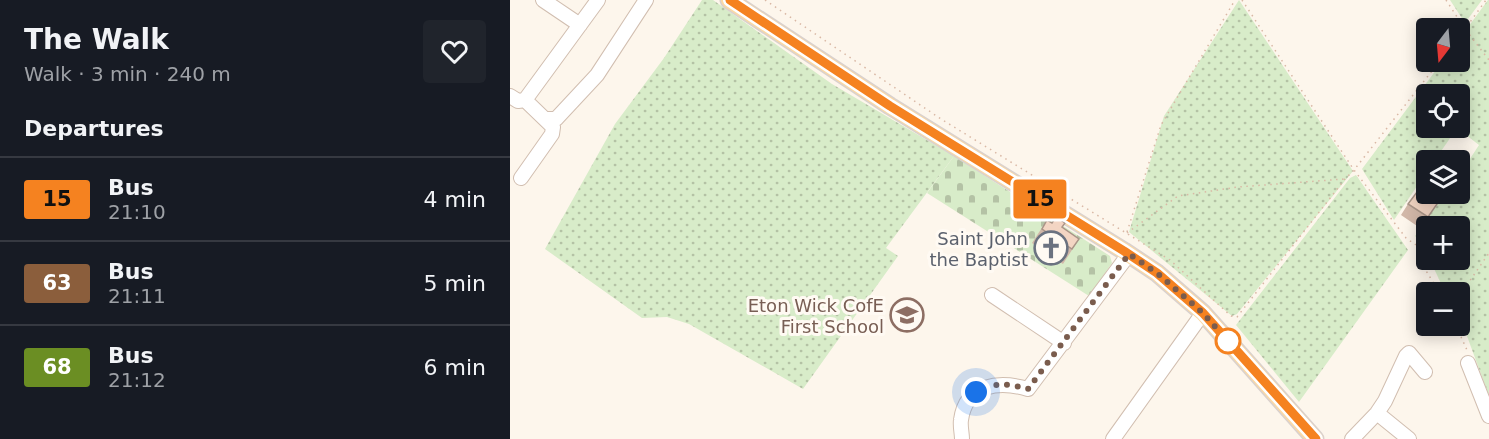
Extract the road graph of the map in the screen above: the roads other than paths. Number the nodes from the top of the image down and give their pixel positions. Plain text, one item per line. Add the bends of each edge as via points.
1 (543, 0) edge
2 (597, 0) edge
3 (646, 0) edge
4 (729, 0) edge
5 (580, 25) junction
6 (515, 99) edge
7 (547, 119) junction
8 (521, 178) dead end
9 (1127, 252) junction
10 (992, 296) dead end
11 (1203, 313) junction
12 (1064, 343) junction
13 (1468, 363) road end
14 (1425, 372) dead end
15 (1377, 413) junction
16 (1489, 416) edge
17 (962, 439) edge
18 (1113, 439) edge
19 (1316, 439) edge
20 (1352, 439) edge
21 (1408, 439) edge

1 - 5 street
2 - 5 street
3 - 7 street via 597,75 556,119
4 - 9 main road via 890,106
5 - 6 street
6 - 7 street
7 - 8 street via 553,127 552,134
9 - 11 main road
9 - 12 street
10 - 12 street
11 - 18 street
11 - 19 main road
12 - 17 street via 1028,389 994,384 976,392 961,420
13 - 16 street
14 - 15 street via 1409,353
15 - 20 street
15 - 21 street

